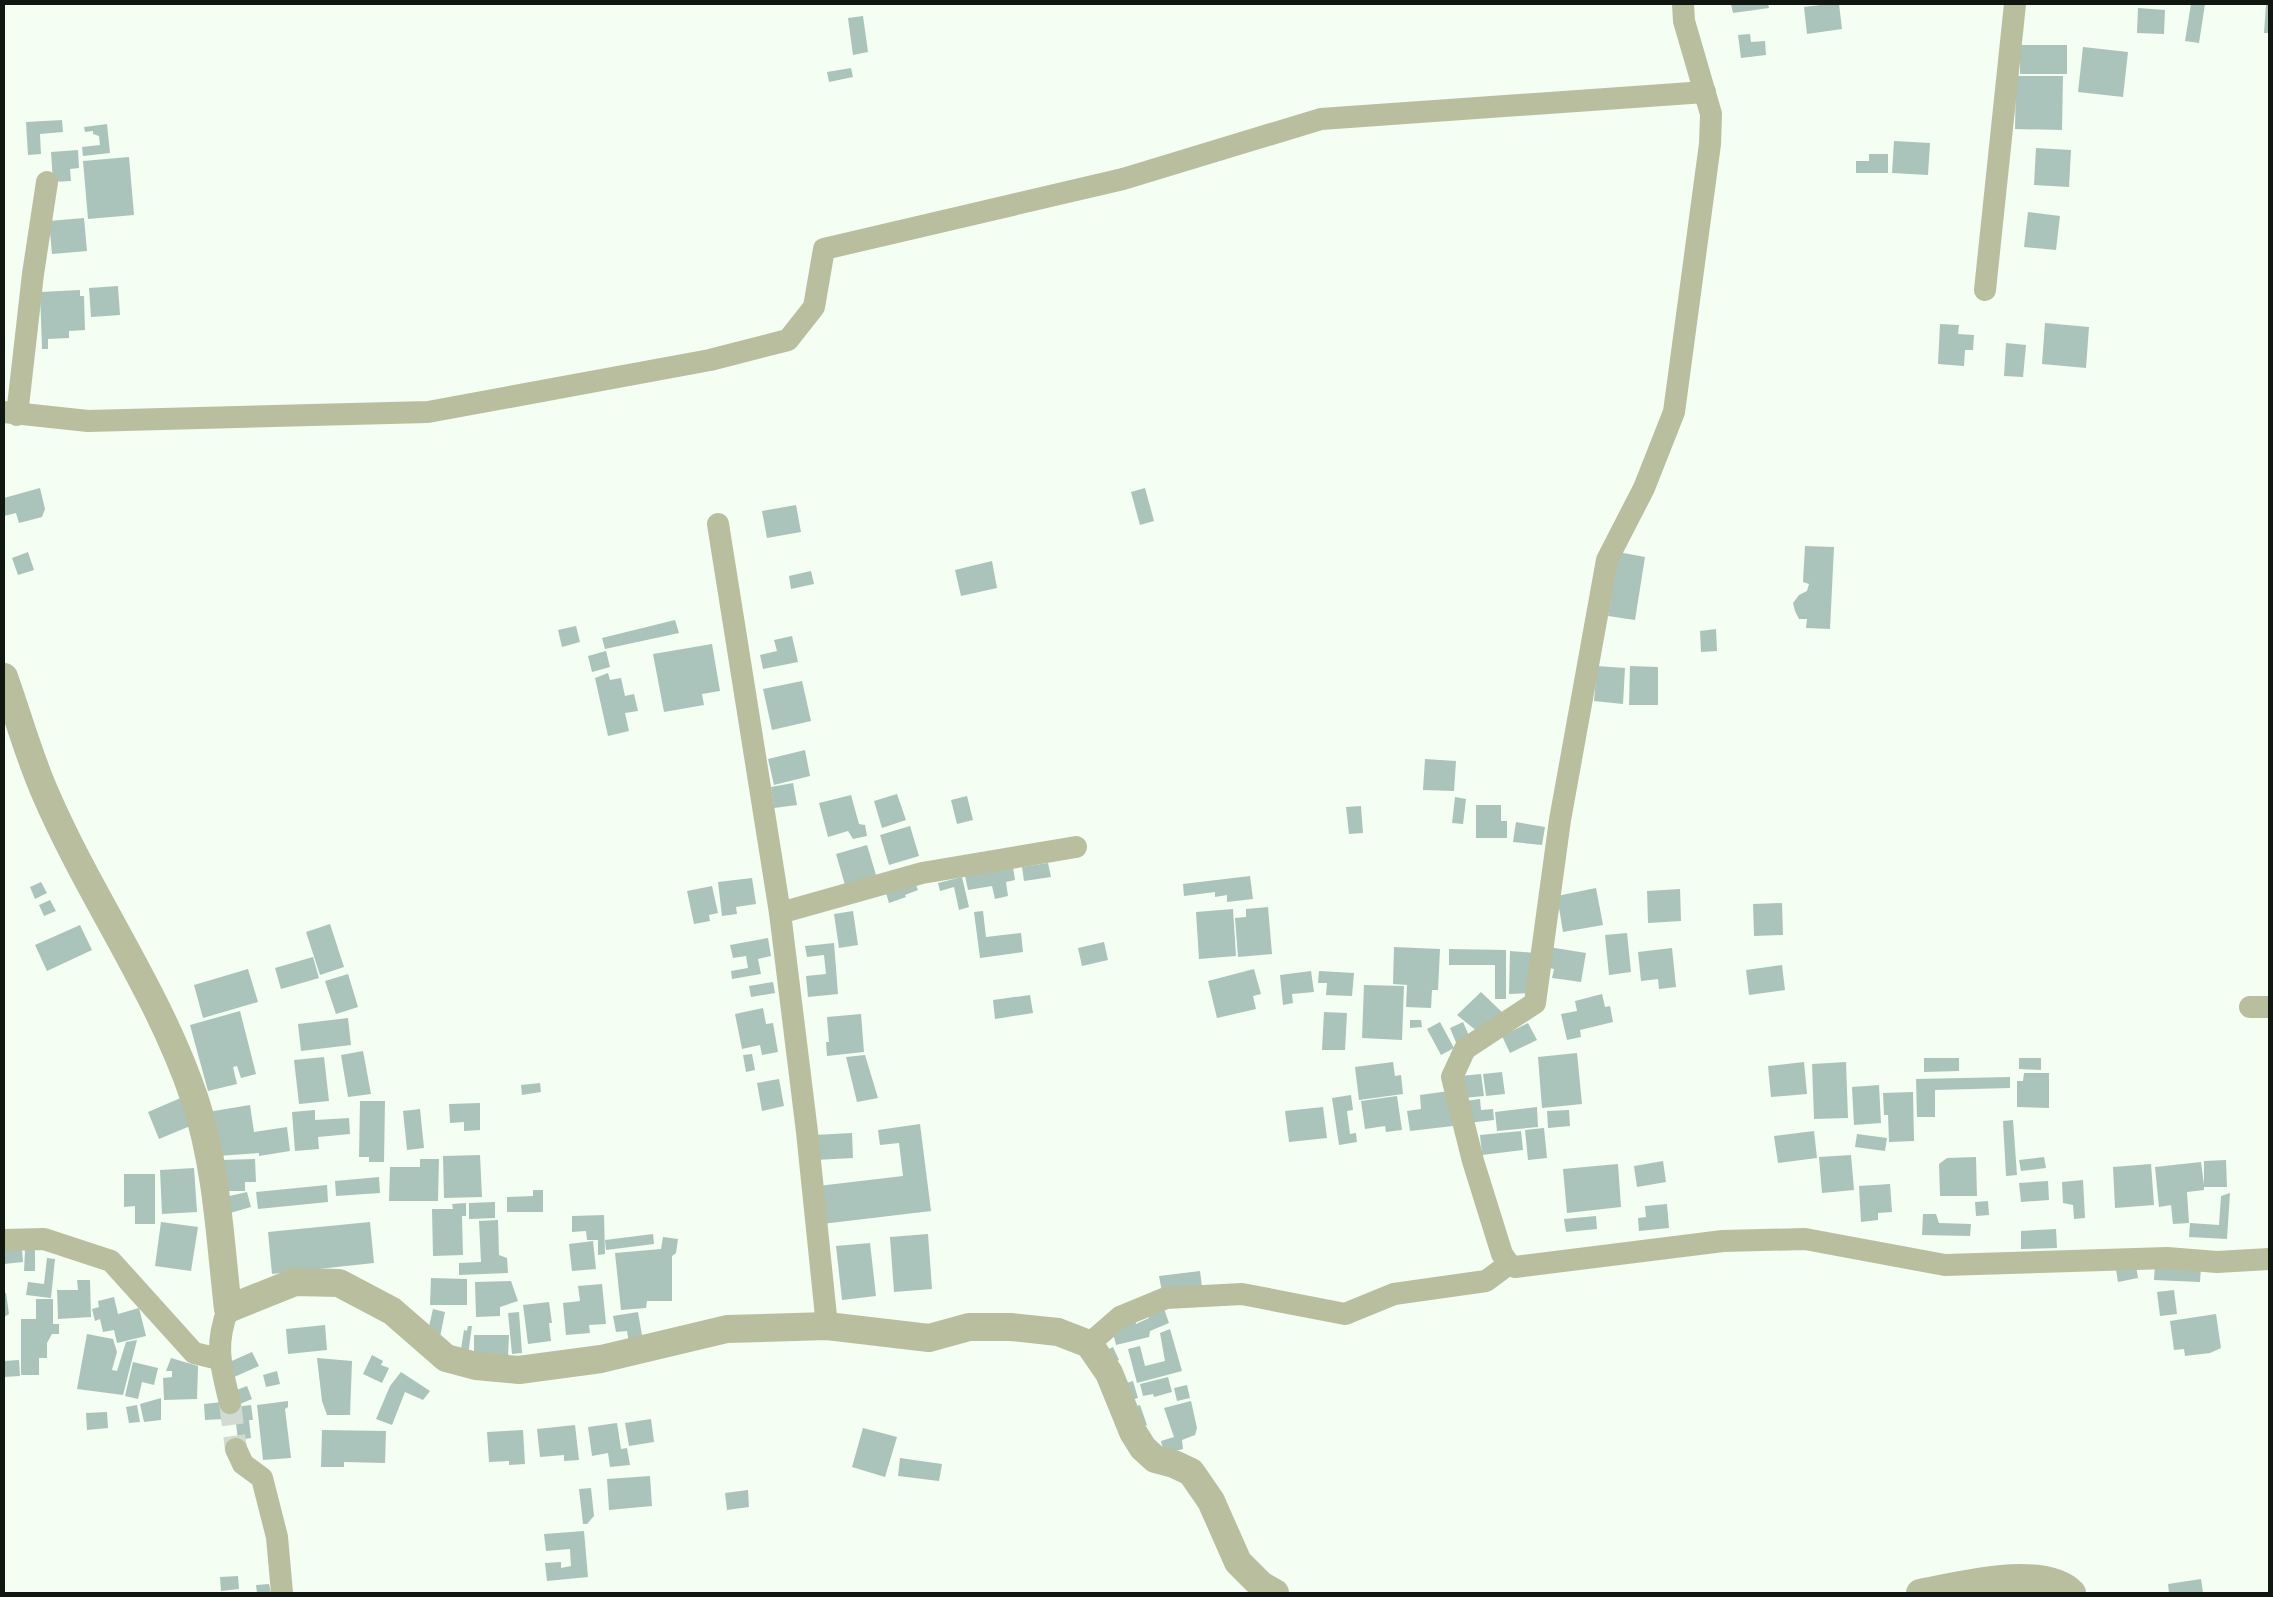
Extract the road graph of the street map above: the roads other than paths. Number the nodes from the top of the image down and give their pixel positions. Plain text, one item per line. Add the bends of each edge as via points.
1 (1683, 4) edge
2 (2015, 4) edge
3 (1705, 92) junction
4 (46, 182) dead end
5 (1985, 290) dead end
6 (10, 413) edge
7 (718, 524) dead end
8 (4, 677) edge
9 (1076, 847) dead end
10 (780, 913) junction
11 (4, 1240) edge
12 (2269, 1259) edge
13 (1509, 1264) junction
14 (228, 1309) junction
15 (827, 1326) junction
16 (1089, 1344) junction
17 (219, 1359) junction
18 (230, 1403) tunnel mouth
19 (236, 1449) tunnel mouth
20 (282, 1593) edge
21 (1275, 1593) edge
22 (1920, 1593) edge
23 (2072, 1593) edge

1 - 3 street via 1684,21
2 - 5 street
3 - 6 street via 1321,119 1123,179 824,249 814,308 788,340 700,362 428,412 88,421
3 - 13 street via 1711,114 1710,144 1674,412 1644,488 1607,560 1560,820 1535,1002 1465,1049 1452,1077 1473,1161 1502,1254
4 - 6 street
7 - 10 street
8 - 14 street via 46,794 161,1015 195,1101 211,1164
9 - 10 street via 922,873
10 - 15 street
11 - 17 street via 44,1239 111,1262 194,1353
12 - 13 street via 2217,1262 2166,1258 1945,1265 1806,1239 1723,1241 1515,1267
13 - 16 street via 1486,1281 1394,1294 1345,1314 1242,1294 1166,1298 1120,1317
14 - 15 street via 295,1282 339,1283 392,1311 446,1358 476,1366 519,1370 601,1359 727,1329
14 - 17 street via 221,1327
15 - 16 street via 929,1338 970,1327 1011,1327 1058,1332
16 - 21 street via 1109,1373 1133,1432 1143,1448 1155,1460 1191,1472 1211,1501 1238,1562 1261,1585
17 - 18 street
19 - 20 street via 243,1464 262,1478 277,1538
22 - 23 street via 1989,1581 2041,1578 2066,1587

